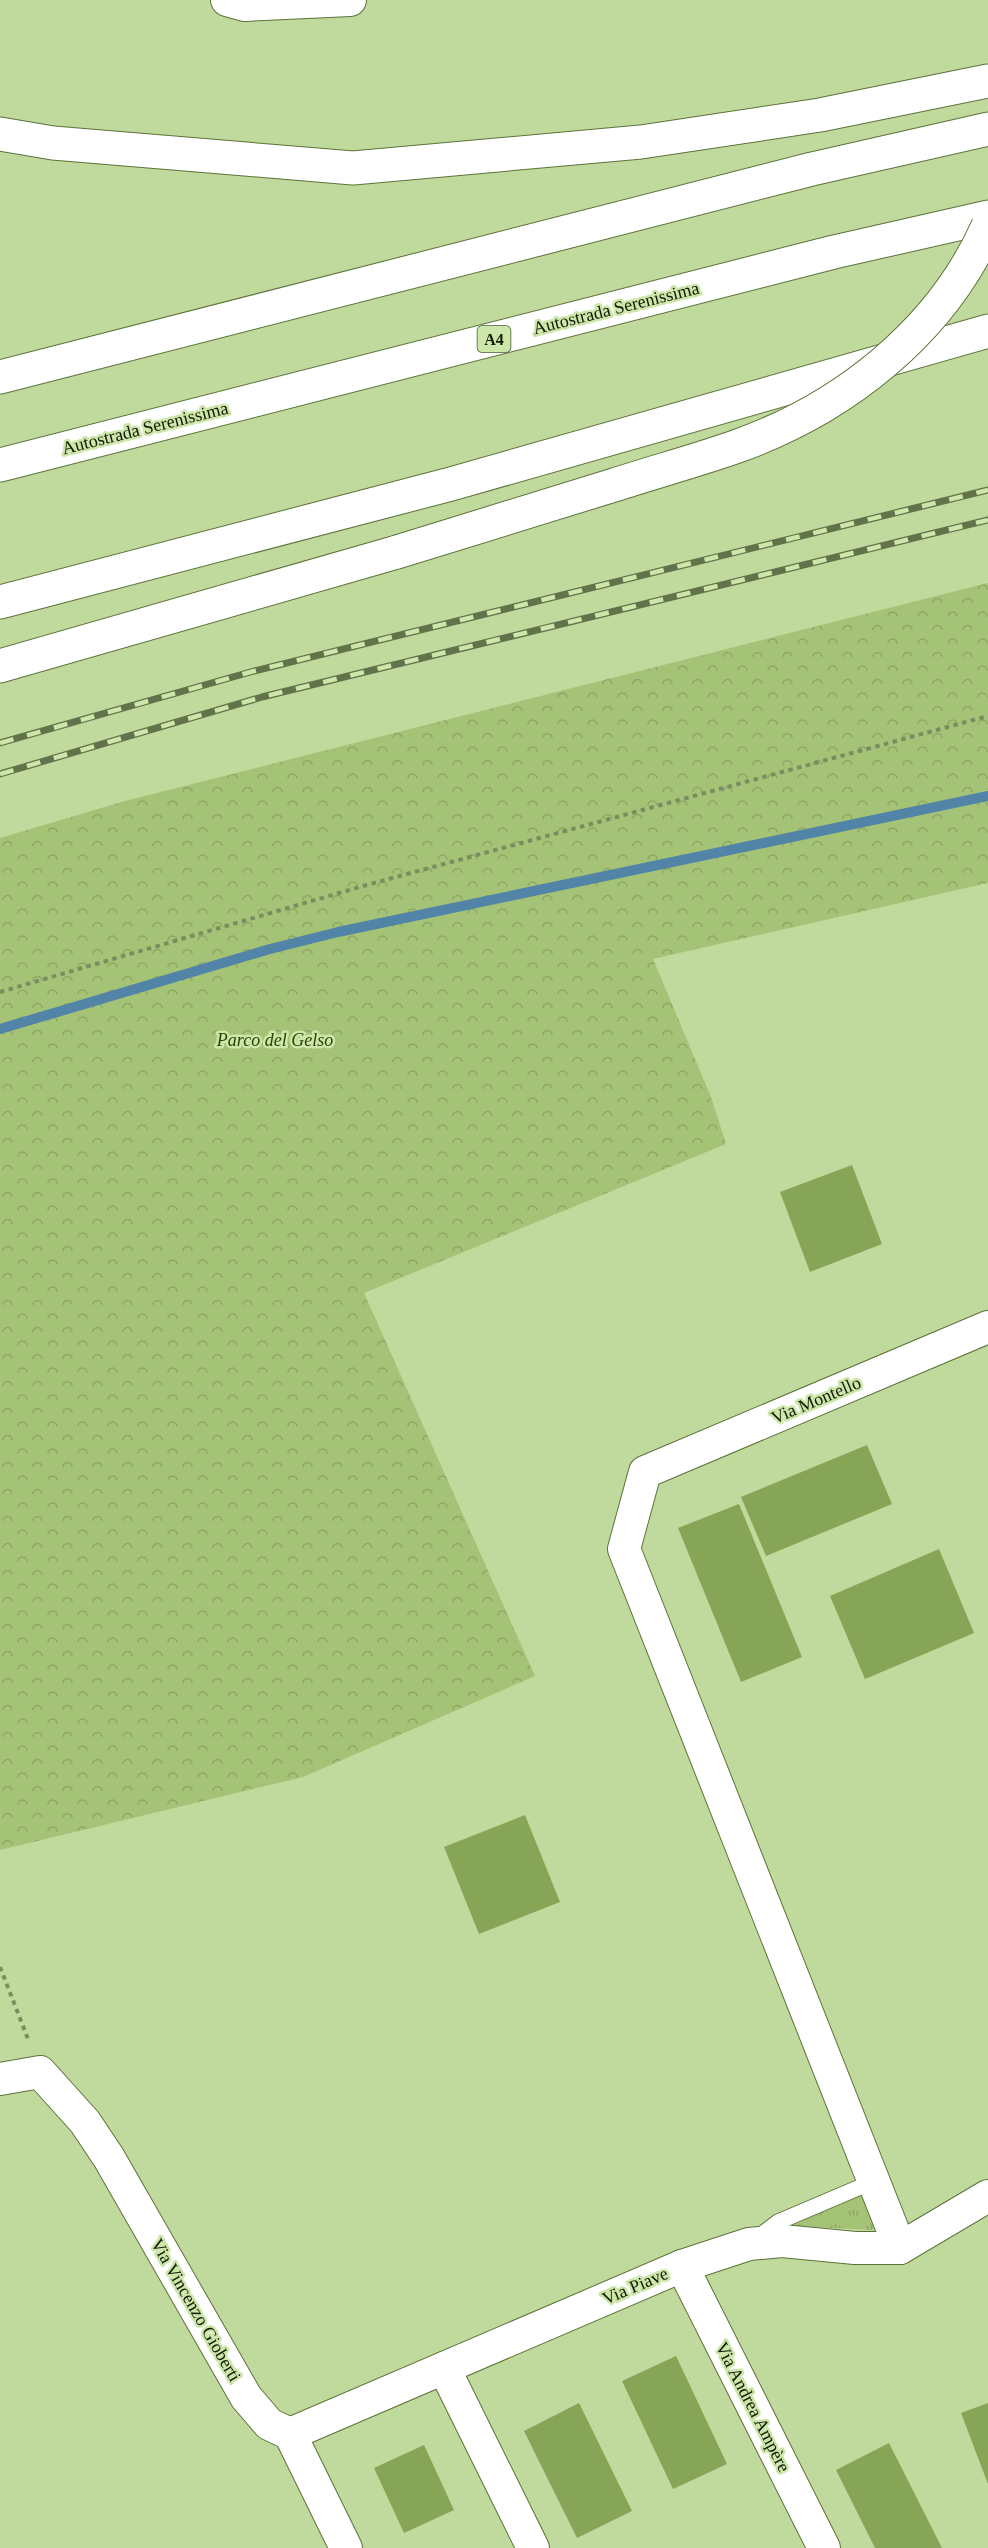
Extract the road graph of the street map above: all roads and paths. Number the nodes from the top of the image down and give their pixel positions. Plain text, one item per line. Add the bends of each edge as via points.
1 (227, 0) edge
2 (350, 0) edge
3 (988, 81) edge
4 (988, 129) edge
5 (0, 134) edge
6 (988, 217) edge
7 (988, 226) edge
8 (988, 332) edge
9 (0, 377) edge
10 (0, 465) edge
11 (0, 602) edge
12 (0, 666) edge
13 (988, 716) edge
14 (0, 992) edge
15 (988, 1327) edge
16 (0, 1967) edge
17 (40, 2072) junction
18 (0, 2079) edge
19 (872, 2182) junction
20 (985, 2206) edge
21 (749, 2244) junction
22 (900, 2247) junction
23 (682, 2266) junction
24 (444, 2368) junction
25 (290, 2434) junction
26 (346, 2548) edge
27 (533, 2548) edge
28 (824, 2548) edge

1 - 2 street via 245,5
3 - 5 highway via 820,115 641,142 353,168 54,143
4 - 9 highway via 812,169
6 - 10 highway, Autostrada Serenissima / A4 via 834,252
7 - 12 highway, bridge via 975,256 932,317 874,372 808,414 737,446 397,552
8 - 11 highway via 451,484
13 - 14 path via 363,886
15 - 19 street, Via Montello via 645,1472 624,1549
16 - 17 path
17 - 18 street
17 - 25 street, Via Vincenzo Gioberti via 85,2122 109,2158 246,2397 269,2424
19 - 21 lane via 778,2222
19 - 22 street
20 - 22 street, Via Piave
21 - 22 street, Via Piave via 782,2241
21 - 23 street, Via Piave
23 - 24 street, Via Piave
23 - 28 street, Via Andrea Ampère
24 - 25 street, Via Piave
24 - 27 street
25 - 26 street

